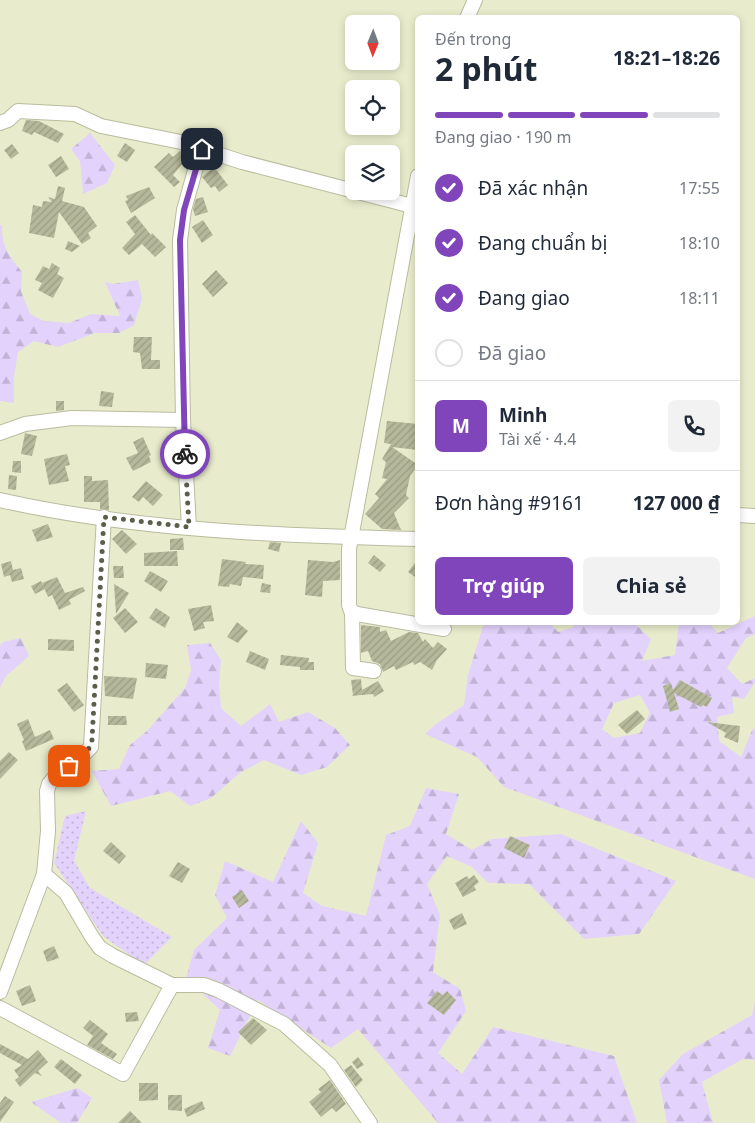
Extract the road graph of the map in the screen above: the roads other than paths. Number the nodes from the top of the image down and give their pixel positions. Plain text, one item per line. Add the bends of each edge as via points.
1 (475, 0) edge
2 (468, 15) edge
3 (0, 123) edge
4 (202, 149) junction
5 (415, 191) edge
6 (412, 206) junction
7 (183, 420) junction
8 (0, 433) edge
9 (0, 500) edge
10 (740, 515) edge
11 (755, 516) edge
12 (104, 517) junction
13 (189, 527) junction
14 (351, 537) junction
15 (415, 539) edge
16 (352, 613) junction
17 (444, 629) dead end
18 (374, 671) dead end
19 (44, 874) junction
20 (172, 985) junction
21 (0, 992) edge
22 (0, 1008) edge
23 (370, 1123) edge

1 - 2 street
3 - 4 street via 18,111 71,114 109,128
4 - 6 street
4 - 7 street via 184,210 180,240
5 - 6 street
6 - 14 street
7 - 8 street via 72,418 25,424
7 - 13 street
9 - 12 street
10 - 11 street
12 - 13 street
12 - 19 street via 92,740 87,753 60,771 49,784
13 - 14 street
14 - 15 street
14 - 16 street via 349,602
16 - 17 street
16 - 18 street via 353,667
19 - 20 street via 66,893 100,948
19 - 21 street
20 - 22 street via 123,1074
20 - 23 street via 204,985 284,1024 330,1065

